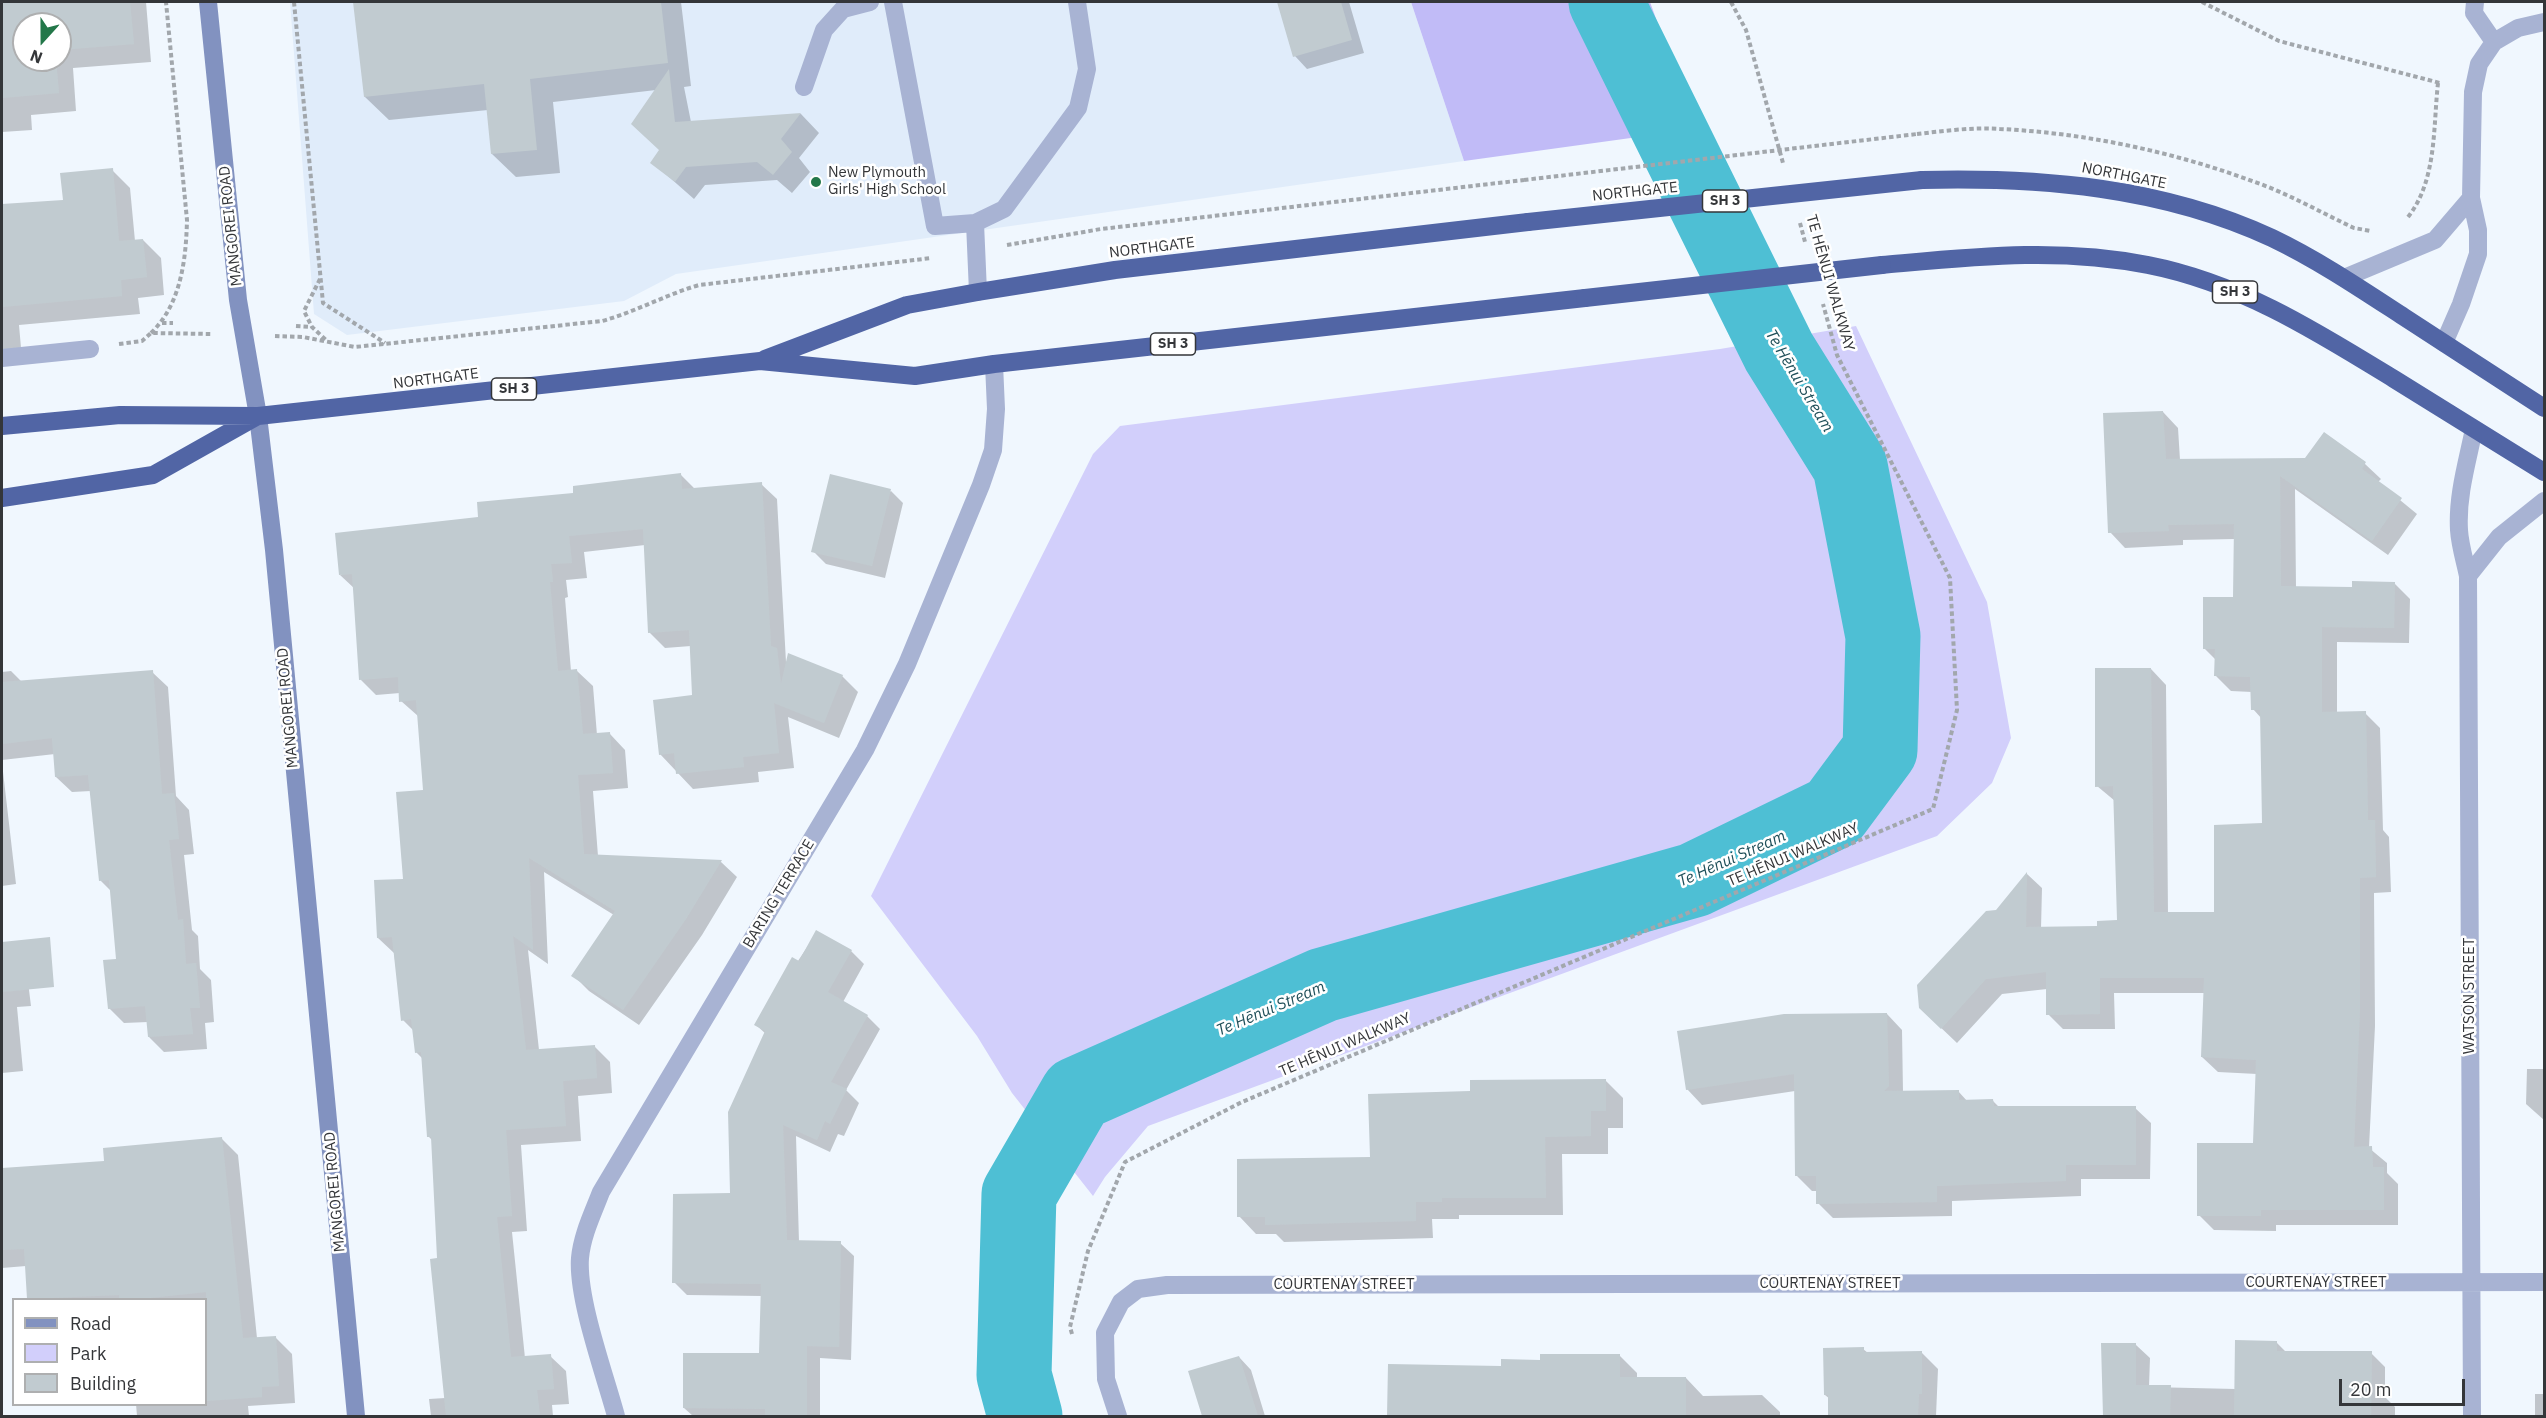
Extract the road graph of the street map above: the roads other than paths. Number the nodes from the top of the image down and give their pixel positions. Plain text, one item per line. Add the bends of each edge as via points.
1 (208, 2) edge
2 (870, 2) edge
3 (893, 2) edge
4 (1077, 2) edge
5 (2475, 2) edge
6 (2544, 22) edge
7 (2494, 42) junction
8 (804, 87) dead end
9 (2471, 198) junction
10 (975, 223) junction
11 (2344, 278) junction
12 (978, 292) junction
13 (2444, 343) junction
14 (90, 349) road end
15 (2, 358) edge
16 (760, 361) junction
17 (994, 364) junction
18 (2544, 408) edge
19 (258, 416) junction
20 (2, 426) edge
21 (2474, 429) junction
22 (2544, 472) edge
23 (2, 498) edge
24 (2544, 501) edge
25 (2468, 576) junction
26 (2471, 1282) junction
27 (2544, 1282) edge
28 (356, 1416) edge
29 (616, 1416) edge
30 (1119, 1416) edge
31 (2472, 1416) edge

1 - 19 street, MANGOREI ROAD via 238,300
2 - 8 street via 843,9 824,30
3 - 10 street via 935,226
4 - 10 street via 1087,69 1078,108 1004,209
5 - 7 street via 2474,13
6 - 7 street via 2518,28
7 - 9 street via 2479,64 2473,92
9 - 11 street via 2435,240
9 - 13 street via 2478,254
10 - 12 street
11 - 12 highway, NORTHGATE / SH 3, bridge via 2272,238 2152,198 2032,181 1922,180 1115,270
11 - 13 highway, NORTHGATE / SH 3
12 - 16 highway, NORTHGATE / SH 3 via 907,305
13 - 18 highway, NORTHGATE / SH 3
14 - 15 street
16 - 17 highway, NORTHGATE / SH 3 via 915,376
16 - 19 highway, NORTHGATE / SH 3
17 - 21 highway, NORTHGATE / SH 3, bridge via 1882,265 2014,254 2107,259 2178,272 2244,295 2306,324
17 - 29 street, BARING TERRACE via 993,450 907,664 865,750 601,1191 587,1227 580,1258 582,1290
19 - 20 highway, NORTHGATE / SH 3 via 120,415
19 - 23 highway, NORTHGATE / SH 3 via 153,475
19 - 28 street, MANGOREI ROAD
21 - 22 highway, NORTHGATE / SH 3
21 - 25 street, WATSON STREET via 2459,506 2459,532
24 - 25 street via 2499,537
25 - 26 street, WATSON STREET
26 - 27 street, COURTENAY STREET
26 - 30 street, COURTENAY STREET via 1167,1285 1138,1289 1121,1302 1105,1333 1106,1379
26 - 31 street, WATSON STREET

